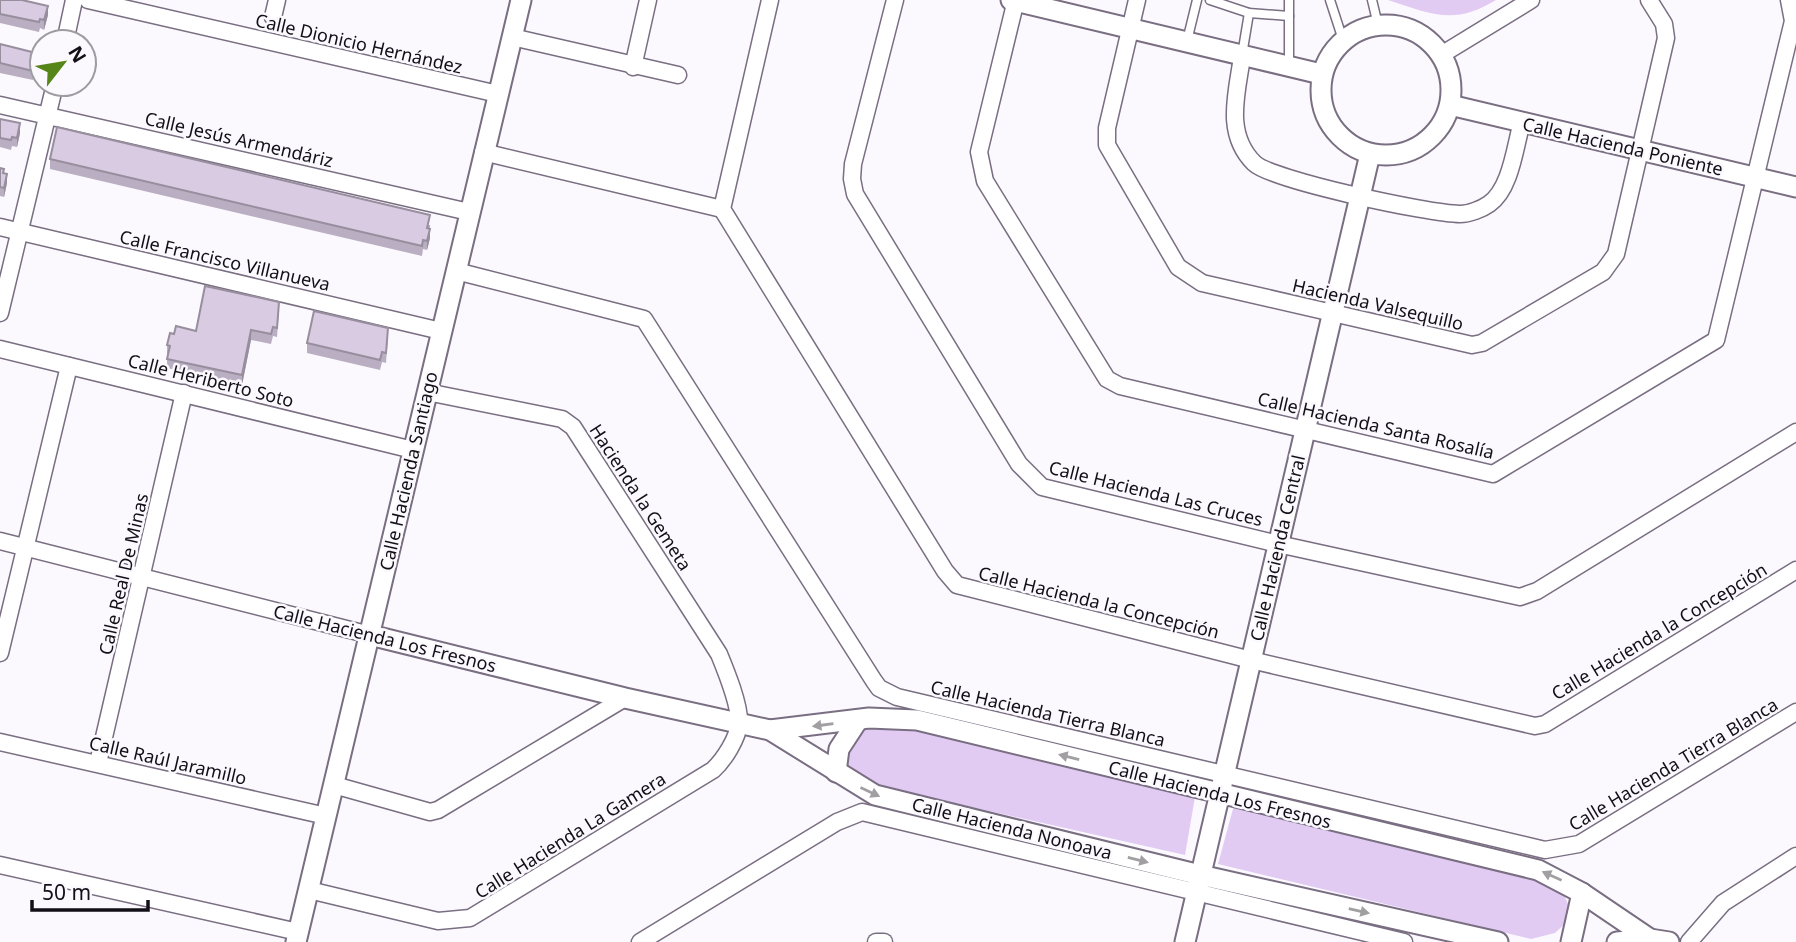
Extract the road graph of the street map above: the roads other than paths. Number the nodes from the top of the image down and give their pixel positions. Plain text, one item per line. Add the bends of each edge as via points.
1 (74, 0) edge
2 (88, 0) edge
3 (277, 0) edge
4 (521, 0) edge
5 (648, 0) edge
6 (770, 0) edge
7 (895, 0) edge
8 (1014, 0) edge
9 (1137, 0) edge
10 (1197, 0) edge
11 (1210, 0) edge
12 (1289, 0) edge
13 (1330, 0) edge
14 (1373, 0) edge
15 (1531, 0) edge
16 (1649, 0) edge
17 (1789, 0) edge
18 (1248, 13) junction
19 (1289, 16) junction
20 (273, 17) dead end
21 (1378, 25) junction
22 (68, 28) edge
23 (1131, 29) junction
24 (512, 37) junction
25 (1343, 40) junction
26 (1186, 43) junction
27 (1441, 55) junction
28 (1242, 57) junction
29 (1289, 66) junction
30 (633, 67) junction
31 (1321, 74) junction
32 (678, 75) dead end
33 (498, 94) junction
34 (51, 98) edge
35 (0, 105) edge
36 (1450, 105) junction
37 (47, 115) junction
38 (1522, 122) junction
39 (1641, 150) junction
40 (482, 152) junction
41 (1370, 154) junction
42 (1756, 177) junction
43 (1796, 187) edge
44 (1360, 196) junction
45 (722, 209) junction
46 (469, 212) junction
47 (0, 227) edge
48 (20, 232) junction
49 (456, 271) junction
50 (0, 313) edge
51 (1332, 315) junction
52 (441, 331) junction
53 (0, 349) edge
54 (69, 366) junction
55 (427, 392) junction
56 (184, 393) junction
57 (1305, 429) junction
58 (1796, 432) edge
59 (413, 450) junction
60 (0, 541) edge
61 (1278, 544) junction
62 (27, 548) junction
63 (1796, 570) edge
64 (144, 576) junction
65 (370, 635) junction
66 (0, 653) edge
67 (1251, 660) junction
68 (625, 698) junction
69 (1796, 712) edge
70 (858, 720) junction
71 (739, 723) junction
72 (770, 730) junction
73 (0, 742) edge
74 (98, 763) junction
75 (836, 772) junction
76 (334, 785) junction
77 (1221, 785) junction
78 (326, 816) junction
79 (1796, 856) edge
80 (0, 865) edge
81 (1198, 884) junction
82 (309, 890) junction
83 (1582, 893) junction
84 (297, 937) edge
85 (1660, 941) edge
86 (640, 942) edge
87 (876, 942) edge
88 (884, 942) edge
89 (1185, 942) edge
90 (1404, 942) edge
91 (1498, 942) edge
92 (1571, 942) edge
93 (1617, 942) edge
94 (1689, 942) edge

1 - 22 street
2 - 33 street, Calle Dionicio Hernández
3 - 20 street
4 - 24 street, Calle Hacienda Santiago
5 - 30 street
6 - 45 street
7 - 61 street, Calle Hacienda Las Cruces via 853,164 855,194 1020,464 1042,487
8 - 23 street
8 - 57 street, Calle Hacienda Santa Rosalía via 979,152 980,166 1097,366 1121,386
9 - 23 street, Hacienda Valsequillo
10 - 26 lane
11 - 18 lane
12 - 19 lane
13 - 25 lane
14 - 21 lane
15 - 27 street
16 - 39 street, Hacienda Valsequillo via 1664,24 1666,38
17 - 42 street, Calle Hacienda Santa Rosalía via 1793,21
18 - 19 lane
18 - 28 lane
19 - 29 lane
21 - 25 street
21 - 27 street via 1414,31
23 - 26 street
23 - 51 street, Hacienda Valsequillo via 1107,145 1178,267 1202,282
24 - 30 street
24 - 33 street, Calle Hacienda Santiago
25 - 31 street
26 - 28 street
27 - 36 street via 1451,88
28 - 29 street
28 - 44 street via 1233,117 1253,162 1270,172
29 - 31 street
30 - 32 street
31 - 41 street via 1320,100 1329,124 1346,143
33 - 40 street, Calle Hacienda Santiago
34 - 37 street
35 - 37 street, Calle Jesús Armendáriz
36 - 38 street, Calle Hacienda Poniente
36 - 41 street via 1429,141 1391,156
37 - 46 street, Calle Jesús Armendáriz
37 - 48 street
38 - 39 street, Calle Hacienda Poniente
38 - 44 street via 1501,194 1488,206 1461,215
39 - 42 street, Calle Hacienda Poniente
39 - 51 street, Hacienda Valsequillo via 1616,254 1609,266 1482,343 1464,344
40 - 45 street
40 - 46 street, Calle Hacienda Santiago
41 - 44 street, Calle Hacienda Central
42 - 43 street, Calle Hacienda Poniente
42 - 57 street, Calle Hacienda Santa Rosalía via 1716,340 1503,471 1481,472
44 - 51 street, Calle Hacienda Central
45 - 67 street, Calle Hacienda la Concepción via 957,585
46 - 49 street, Calle Hacienda Santiago
47 - 48 street, Calle Francisco Villanueva
48 - 50 street
48 - 52 street, Calle Francisco Villanueva
49 - 52 street, Calle Hacienda Santiago
49 - 77 street, Calle Hacienda Tierra Blanca via 645,319 879,688 897,697
51 - 57 street, Calle Hacienda Central
52 - 55 street, Calle Hacienda Santiago
53 - 54 street, Calle Heriberto Soto
54 - 56 street, Calle Heriberto Soto
54 - 62 street
55 - 59 street, Calle Hacienda Santiago
55 - 71 street, Hacienda la Gemeta via 562,419 573,427 719,654
56 - 59 street, Calle Heriberto Soto
56 - 64 street, Calle Real De Minas
57 - 61 street, Calle Hacienda Central
58 - 61 street, Calle Hacienda Las Cruces via 1527,596 1514,598
59 - 65 street, Calle Hacienda Santiago
60 - 62 street, Calle Hacienda Los Fresnos
61 - 67 street, Calle Hacienda Central
62 - 64 street, Calle Hacienda Los Fresnos
62 - 66 street
63 - 67 street, Calle Hacienda la Concepción via 1535,726
64 - 65 street, Calle Hacienda Los Fresnos
64 - 74 street, Calle Real De Minas
65 - 68 street, Calle Hacienda Los Fresnos
65 - 76 street, Calle Hacienda Santiago
67 - 77 street, Calle Hacienda Central
68 - 71 street, Calle Hacienda Los Fresnos
68 - 76 street via 438,810 430,812
69 - 77 street, Calle Hacienda Tierra Blanca via 1579,845 1559,849 1545,850
70 -> 72 street, Calle Hacienda Los Fresnos
70 - 75 street via 839,749
77 -> 70 street, Calle Hacienda Los Fresnos via 917,720
71 - 72 street, Calle Hacienda Los Fresnos
71 - 82 street, Calle Hacienda La Gamera via 727,753 713,770 470,918 438,921
72 - 75 street, Calle Hacienda Los Fresnos
73 - 74 street, Calle Raúl Jaramillo
74 - 78 street, Calle Raúl Jaramillo
75 -> 81 street, Calle Hacienda Los Fresnos via 874,795
76 - 78 street, Calle Hacienda Santiago
77 - 81 street, Calle Hacienda Central
83 -> 77 street, Calle Hacienda Los Fresnos via 1538,870
78 - 82 street, Calle Hacienda Santiago
79 - 94 street via 1723,903
80 - 84 street
81 - 86 street, Calle Hacienda Nonoava via 862,812 837,821
81 - 89 street, Calle Hacienda Central
81 - 90 street, Calle Hacienda Nonoava
81 -> 91 street, Calle Hacienda Los Fresnos
82 - 84 street, Calle Hacienda Santiago
83 - 85 street, Calle Hacienda Los Fresnos
83 - 92 street
85 - 93 street, Calle Hacienda Los Fresnos
87 - 88 street

